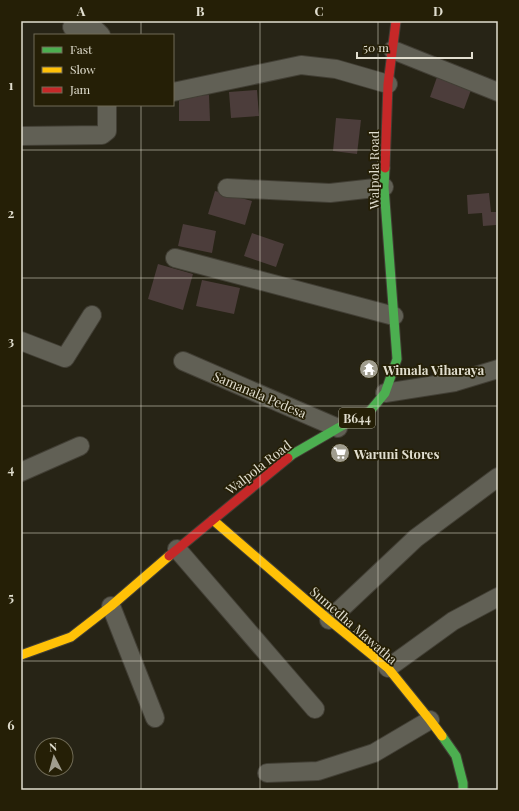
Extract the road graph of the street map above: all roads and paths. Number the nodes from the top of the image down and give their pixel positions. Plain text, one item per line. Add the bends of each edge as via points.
1 (396, 21) edge
2 (72, 27) dead end
3 (100, 34) edge
4 (393, 50) junction
5 (388, 84) junction
6 (174, 92) edge
7 (498, 92) edge
8 (107, 106) edge
9 (21, 136) edge
10 (384, 187) junction
11 (227, 188) dead end
12 (175, 258) dead end
13 (92, 315) dead end
14 (394, 316) junction
15 (21, 341) edge
16 (183, 361) dead end
17 (498, 369) edge
18 (385, 393) junction
19 (338, 428) junction
20 (80, 446) dead end
21 (21, 472) edge
22 (498, 477) edge
23 (213, 520) junction
24 (177, 549) junction
25 (498, 597) edge
26 (111, 606) junction
27 (329, 620) junction
28 (21, 655) edge
29 (388, 668) junction
30 (315, 708) dead end
31 (155, 718) dead end
32 (430, 720) junction
33 (267, 773) dead end
34 (463, 790) edge

1 - 4 main road, Walpola Road / B644
2 - 3 street via 97,31
4 - 5 main road, Walpola Road / B644
4 - 7 street
5 - 6 street via 336,69 300,65
5 - 10 main road, Walpola Road / B644
8 - 9 street via 107,131 102,134
10 - 11 street via 330,193
10 - 14 main road, Walpola Road / B644
12 - 14 street
13 - 15 street via 66,358
14 - 18 main road, Walpola Road / B644 via 397,359
16 - 19 street, Samanala Pedesa
17 - 18 street via 455,382
18 - 19 main road, Walpola Road / B644 via 370,411
19 - 23 main road, Walpola Road / B644 via 293,454
20 - 21 street
22 - 27 street via 416,538
23 - 24 main road, Walpola Road / B644
23 - 27 main road, Sumedha Mawatha
24 - 26 main road, Walpola Road / B644
24 - 30 street
25 - 29 street via 454,621
26 - 28 main road, Walpola Road / B644 via 70,637
26 - 31 street
27 - 29 main road, Sumedha Mawatha
29 - 32 main road, Sumedha Mawatha
32 - 33 street via 374,752 318,771
32 - 34 main road, Sumedha Mawatha via 456,756

